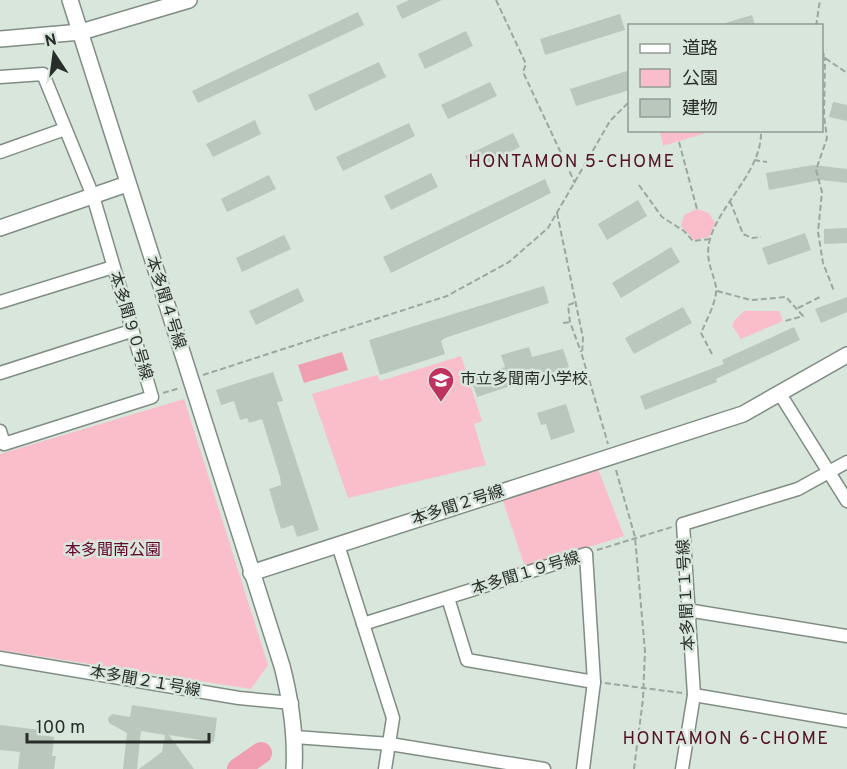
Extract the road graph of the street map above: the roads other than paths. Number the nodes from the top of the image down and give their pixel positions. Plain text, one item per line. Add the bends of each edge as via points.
1 (70, 0) edge
2 (189, 0) edge
3 (81, 32) junction
4 (0, 39) edge
5 (0, 77) edge
6 (65, 129) junction
7 (0, 152) edge
8 (127, 184) junction
9 (93, 196) junction
10 (0, 228) edge
11 (113, 267) junction
12 (0, 302) edge
13 (131, 331) junction
14 (847, 355) edge
15 (0, 373) edge
16 (780, 394) junction
17 (0, 431) edge
18 (847, 462) edge
19 (830, 472) junction
20 (847, 501) edge
21 (338, 545) junction
22 (251, 573) junction
23 (448, 598) junction
24 (687, 610) junction
25 (363, 624) junction
26 (847, 636) edge
27 (0, 657) edge
28 (594, 682) junction
29 (694, 695) junction
30 (291, 703) junction
31 (847, 721) edge
32 (295, 737) junction
33 (390, 744) junction
34 (294, 769) edge
35 (385, 769) edge
36 (544, 769) edge
37 (583, 769) edge
38 (682, 769) edge

1 - 3 street, 本多聞４号線
2 - 3 street
3 - 4 street
3 - 8 street, 本多聞４号線
5 - 6 street, 本多聞９０号線 via 43,74
6 - 7 street
6 - 9 street, 本多聞９０号線
8 - 9 street
8 - 22 street, 本多聞４号線
9 - 10 street
9 - 11 street, 本多聞９０号線
11 - 12 street
11 - 13 street, 本多聞９０号線
13 - 15 street
13 - 17 street, 本多聞９０号線 via 152,397 4,444
14 - 16 street, 本多聞２号線
16 - 19 street
16 - 21 street, 本多聞２号線 via 743,414
18 - 19 street, 本多聞１１号線
19 - 20 street
19 - 24 street, 本多聞１１号線 via 798,489 683,524
21 - 22 street, 本多聞２号線
21 - 25 street
22 - 30 street
23 - 25 street, 本多聞１９号線
23 - 28 street via 467,660
23 - 28 street, 本多聞１９号線 via 586,554
24 - 26 street
24 - 29 street, 本多聞１１号線
25 - 33 street via 393,718
27 - 30 street, 本多聞２１号線 via 239,698
28 - 37 street, 本多聞１９号線
29 - 31 street
29 - 38 street, 本多聞１１号線
30 - 32 street
32 - 33 street
32 - 34 street
33 - 35 street
33 - 36 street

